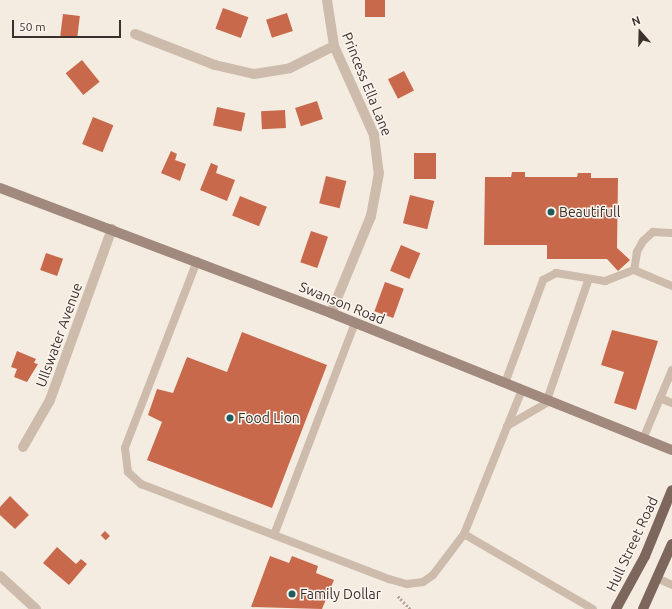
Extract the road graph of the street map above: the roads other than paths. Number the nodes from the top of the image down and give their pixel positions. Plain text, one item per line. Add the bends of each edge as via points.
1 (327, 0) edge
2 (135, 34) dead end
3 (334, 46) junction
4 (0, 188) edge
5 (112, 229) junction
6 (672, 233) edge
7 (197, 261) junction
8 (634, 270) junction
9 (588, 281) junction
10 (672, 286) edge
11 (331, 313) junction
12 (355, 323) junction
13 (672, 370) edge
14 (505, 383) junction
15 (522, 390) junction
16 (660, 398) junction
17 (548, 400) junction
18 (672, 403) edge
19 (507, 426) junction
20 (643, 439) junction
21 (23, 448) dead end
22 (672, 450) edge
23 (672, 490) edge
24 (464, 534) junction
25 (274, 535) junction
26 (672, 544) edge
27 (0, 578) edge
28 (657, 578) junction
29 (672, 585) edge
30 (36, 609) edge
31 (593, 609) edge
32 (616, 609) edge
33 (643, 609) edge

1 - 3 street, Princess Ella Lane
2 - 3 street via 215,65 254,74 290,68
3 - 11 street, Princess Ella Lane via 374,135 379,173 371,216
4 - 5 street, Swanson Road
5 - 7 street, Swanson Road
5 - 21 street, Ullswater Avenue via 50,400
6 - 8 lane via 653,232 643,241 636,252
7 - 11 street, Swanson Road
7 - 25 lane via 125,448 125,465 141,484
8 - 9 lane via 605,281
8 - 10 lane
9 - 14 lane via 579,275 556,273 543,280
9 - 17 lane
11 - 12 street, Swanson Road
12 - 14 street, Swanson Road
12 - 25 lane
13 - 16 lane
14 - 15 street, Swanson Road
15 - 17 street, Swanson Road
15 - 19 lane
16 - 18 lane
16 - 20 lane
17 - 19 lane
17 - 20 street, Swanson Road
19 - 24 lane
20 - 22 street, Swanson Road
23 - 32 main road, Hull Street Road via 645,556
24 - 25 lane via 433,575 412,584 389,579
24 - 31 lane
26 - 28 main road
27 - 30 street
28 - 29 lane
28 - 33 main road

